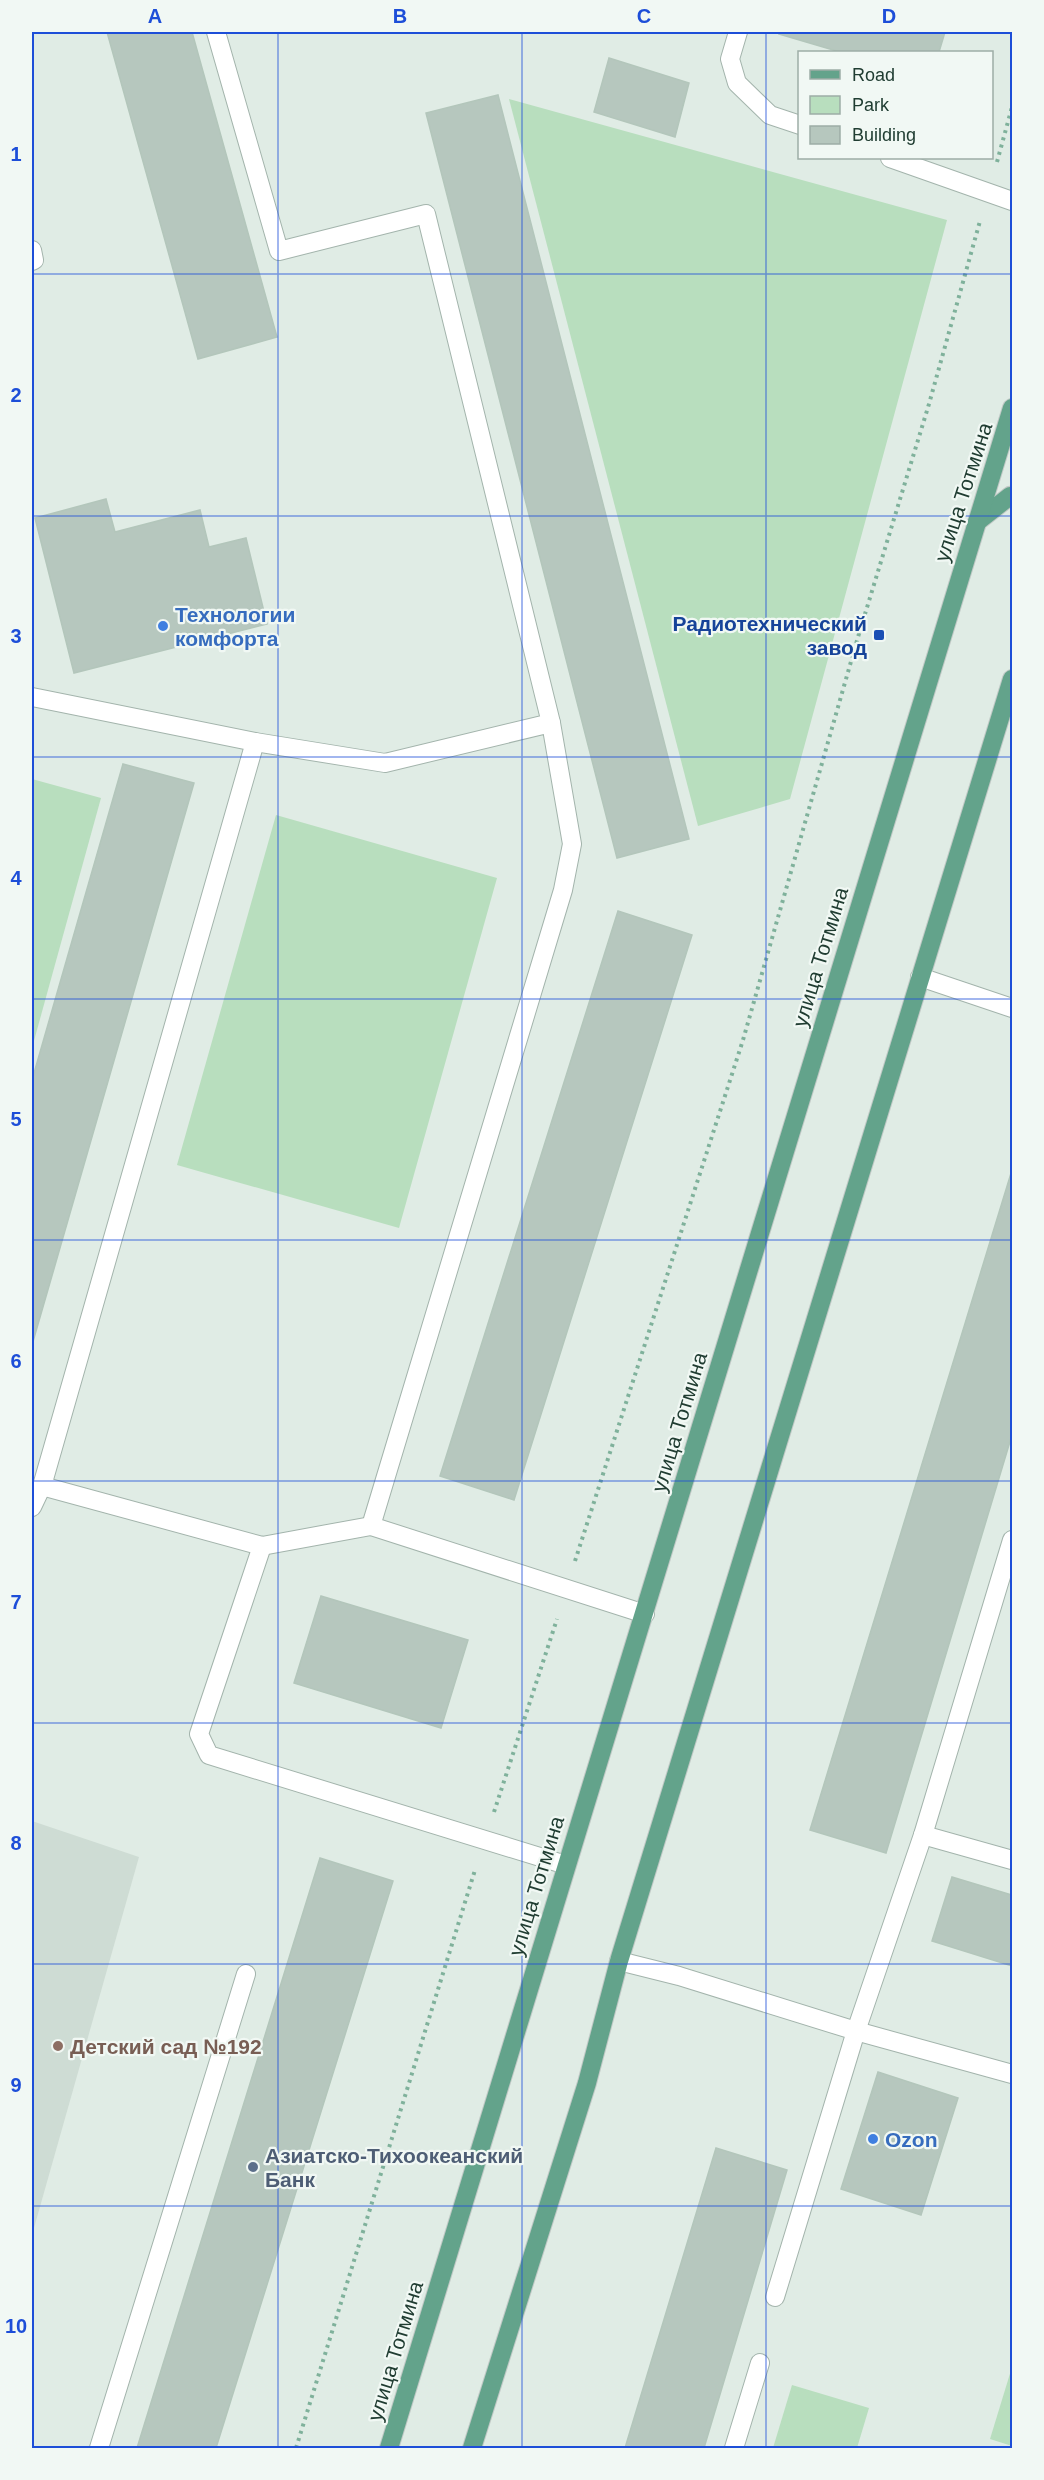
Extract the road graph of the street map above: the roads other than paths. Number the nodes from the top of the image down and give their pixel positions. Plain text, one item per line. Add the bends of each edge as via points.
1 (216, 32) edge
2 (738, 32) edge
3 (798, 125) edge
4 (893, 159) edge
5 (1012, 201) edge
6 (32, 250) edge
7 (32, 261) edge
8 (1012, 408) edge
9 (1012, 497) edge
10 (977, 522) junction
11 (1012, 680) edge
12 (32, 697) edge
13 (551, 723) junction
14 (255, 742) junction
15 (920, 977) junction
16 (1012, 1008) edge
17 (42, 1486) junction
18 (32, 1507) edge
19 (371, 1526) junction
20 (1012, 1540) edge
21 (262, 1546) junction
22 (645, 1614) junction
23 (923, 1835) junction
24 (1012, 1860) edge
25 (566, 1865) junction
26 (619, 1961) junction
27 (246, 1974) dead end
28 (856, 2031) junction
29 (1012, 2074) edge
30 (775, 2297) dead end
31 (760, 2363) dead end
32 (99, 2448) edge
33 (389, 2448) edge
34 (472, 2448) edge
35 (734, 2448) edge

1 - 13 lane via 279,251 426,214
2 - 3 lane via 730,59 737,83 770,115
4 - 5 lane
6 - 7 lane
8 - 10 main road, улица Тотмина
9 - 10 main road
10 - 22 main road, улица Тотмина
11 - 15 main road
12 - 14 lane
13 - 14 lane via 385,763
13 - 19 lane via 572,844 563,890
14 - 17 lane
15 - 16 lane
15 - 26 main road
17 - 18 lane
17 - 21 lane
19 - 21 lane
19 - 22 lane
20 - 23 lane
21 - 25 lane via 199,1734 209,1755
22 - 25 main road, улица Тотмина
23 - 24 lane
23 - 28 lane
25 - 33 main road, улица Тотмина
26 - 28 lane
26 - 34 main road via 587,2083
27 - 32 lane
28 - 29 lane
28 - 30 lane
31 - 35 lane

